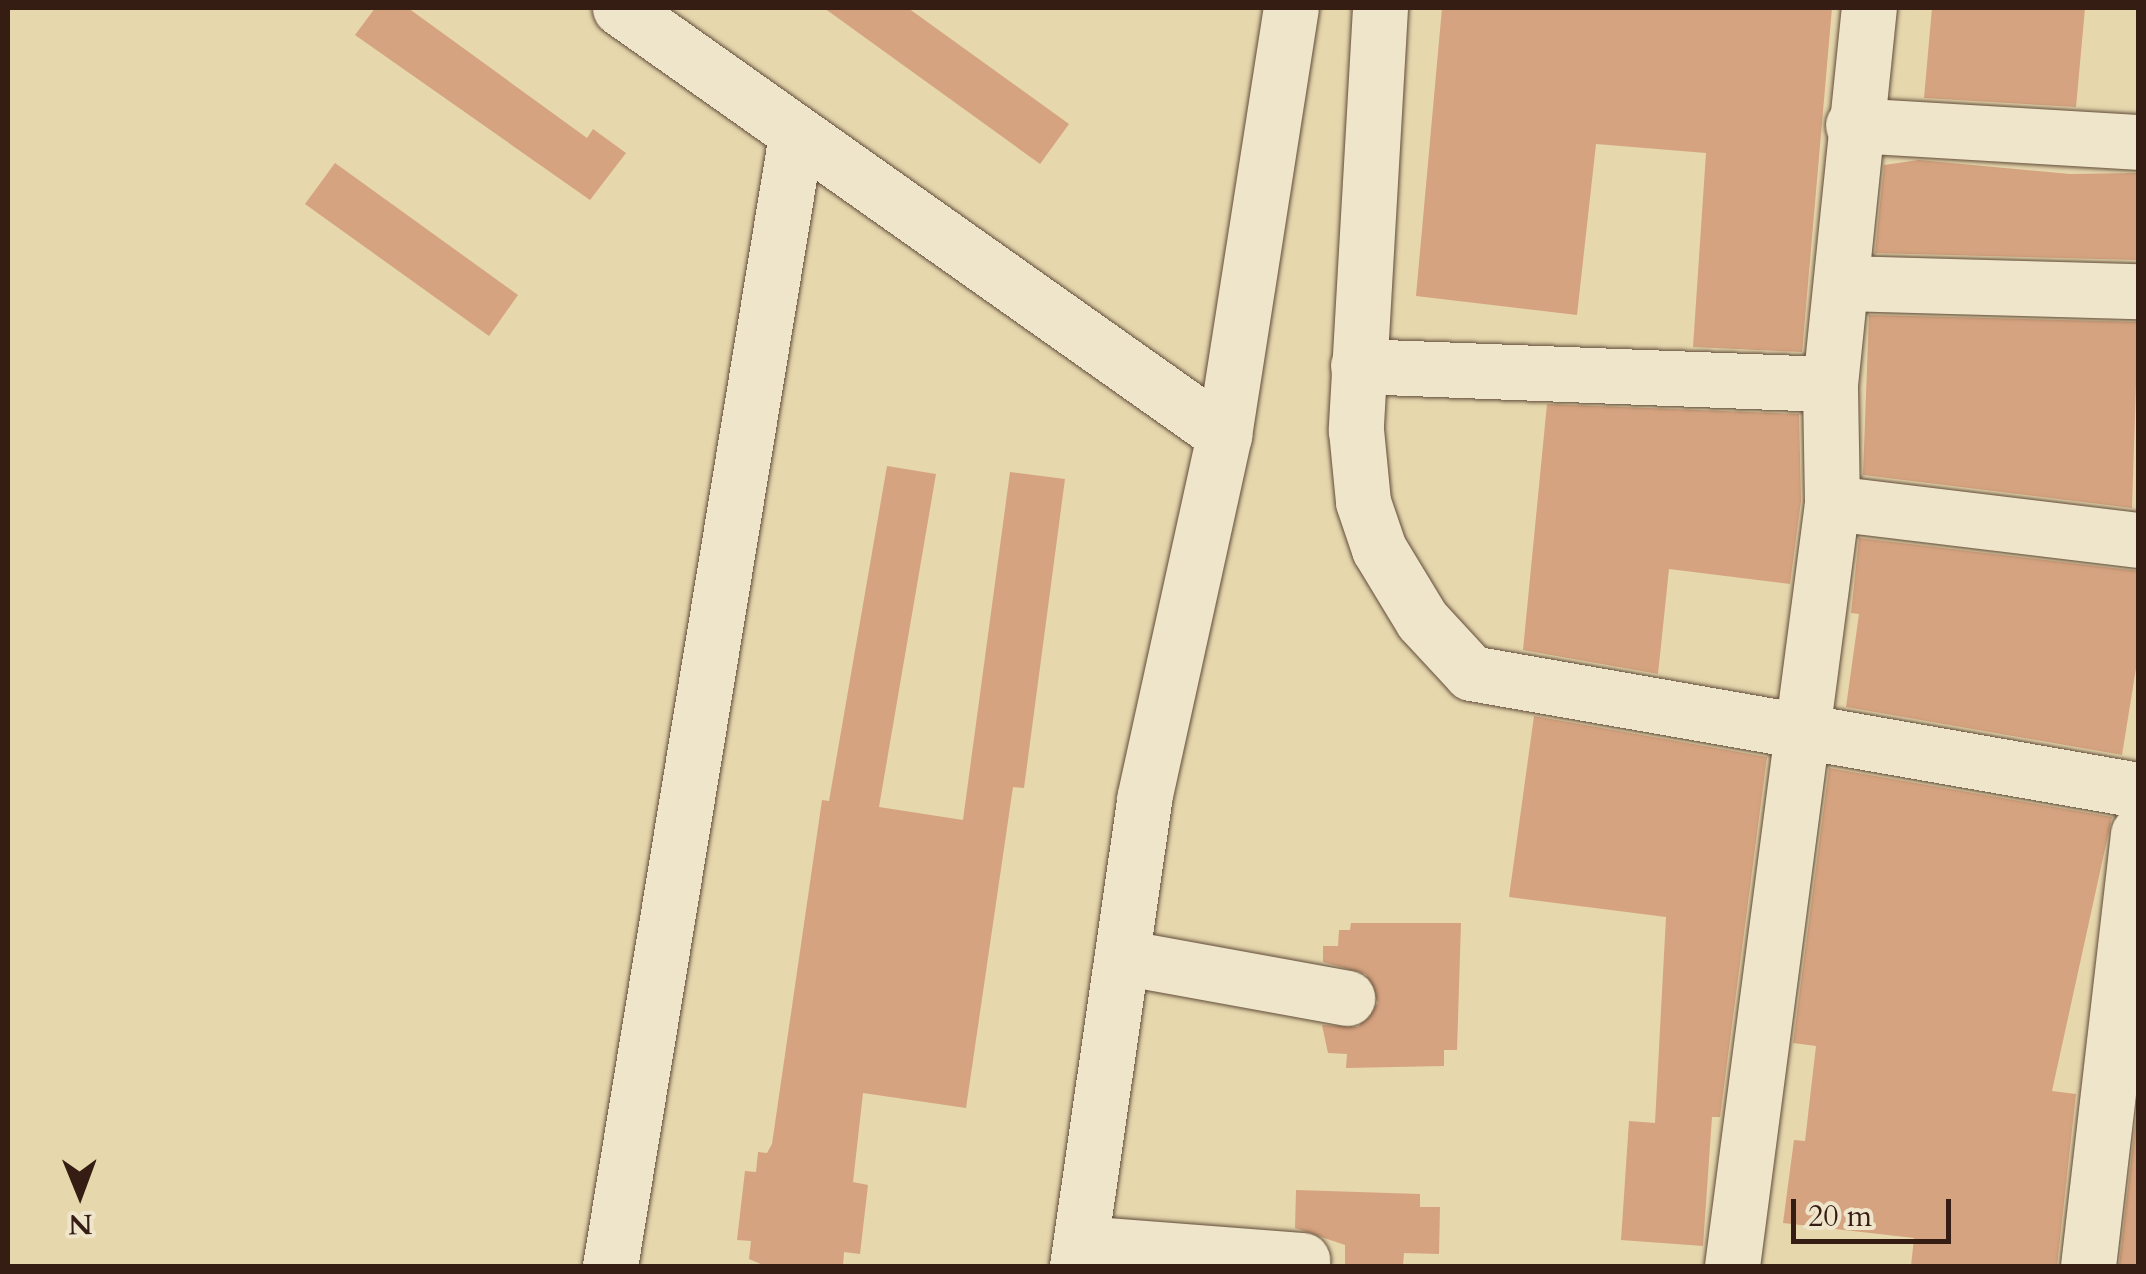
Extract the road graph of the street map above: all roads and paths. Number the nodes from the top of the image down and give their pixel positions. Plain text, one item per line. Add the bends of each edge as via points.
1 (620, 8) edge
2 (1291, 8) edge
3 (1380, 8) edge
4 (1870, 8) edge
5 (1853, 125) junction
6 (796, 136) junction
7 (2138, 142) edge
8 (1844, 283) junction
9 (2138, 291) edge
10 (1358, 366) junction
11 (1830, 384) junction
12 (1224, 435) junction
13 (1832, 504) junction
14 (2138, 540) edge
15 (1800, 730) junction
16 (2138, 790) edge
17 (2138, 834) edge
18 (1122, 957) junction
19 (1347, 998) dead end
20 (1079, 1255) edge
21 (1302, 1260) dead end
22 (610, 1266) edge
23 (1732, 1266) edge
24 (2088, 1266) edge

1 - 6 street
2 - 12 street
3 - 10 street via 1380,105
4 - 5 street
5 - 7 street
5 - 8 street
6 - 12 street
6 - 22 street
8 - 9 street
8 - 11 street
10 - 11 street
10 - 15 street via 1363,502 1379,549 1422,620 1471,673
11 - 13 street
12 - 18 street via 1144,799
13 - 14 street
13 - 15 street
15 - 16 street
15 - 23 street
17 - 24 street
18 - 19 street
18 - 20 street
20 - 21 street

